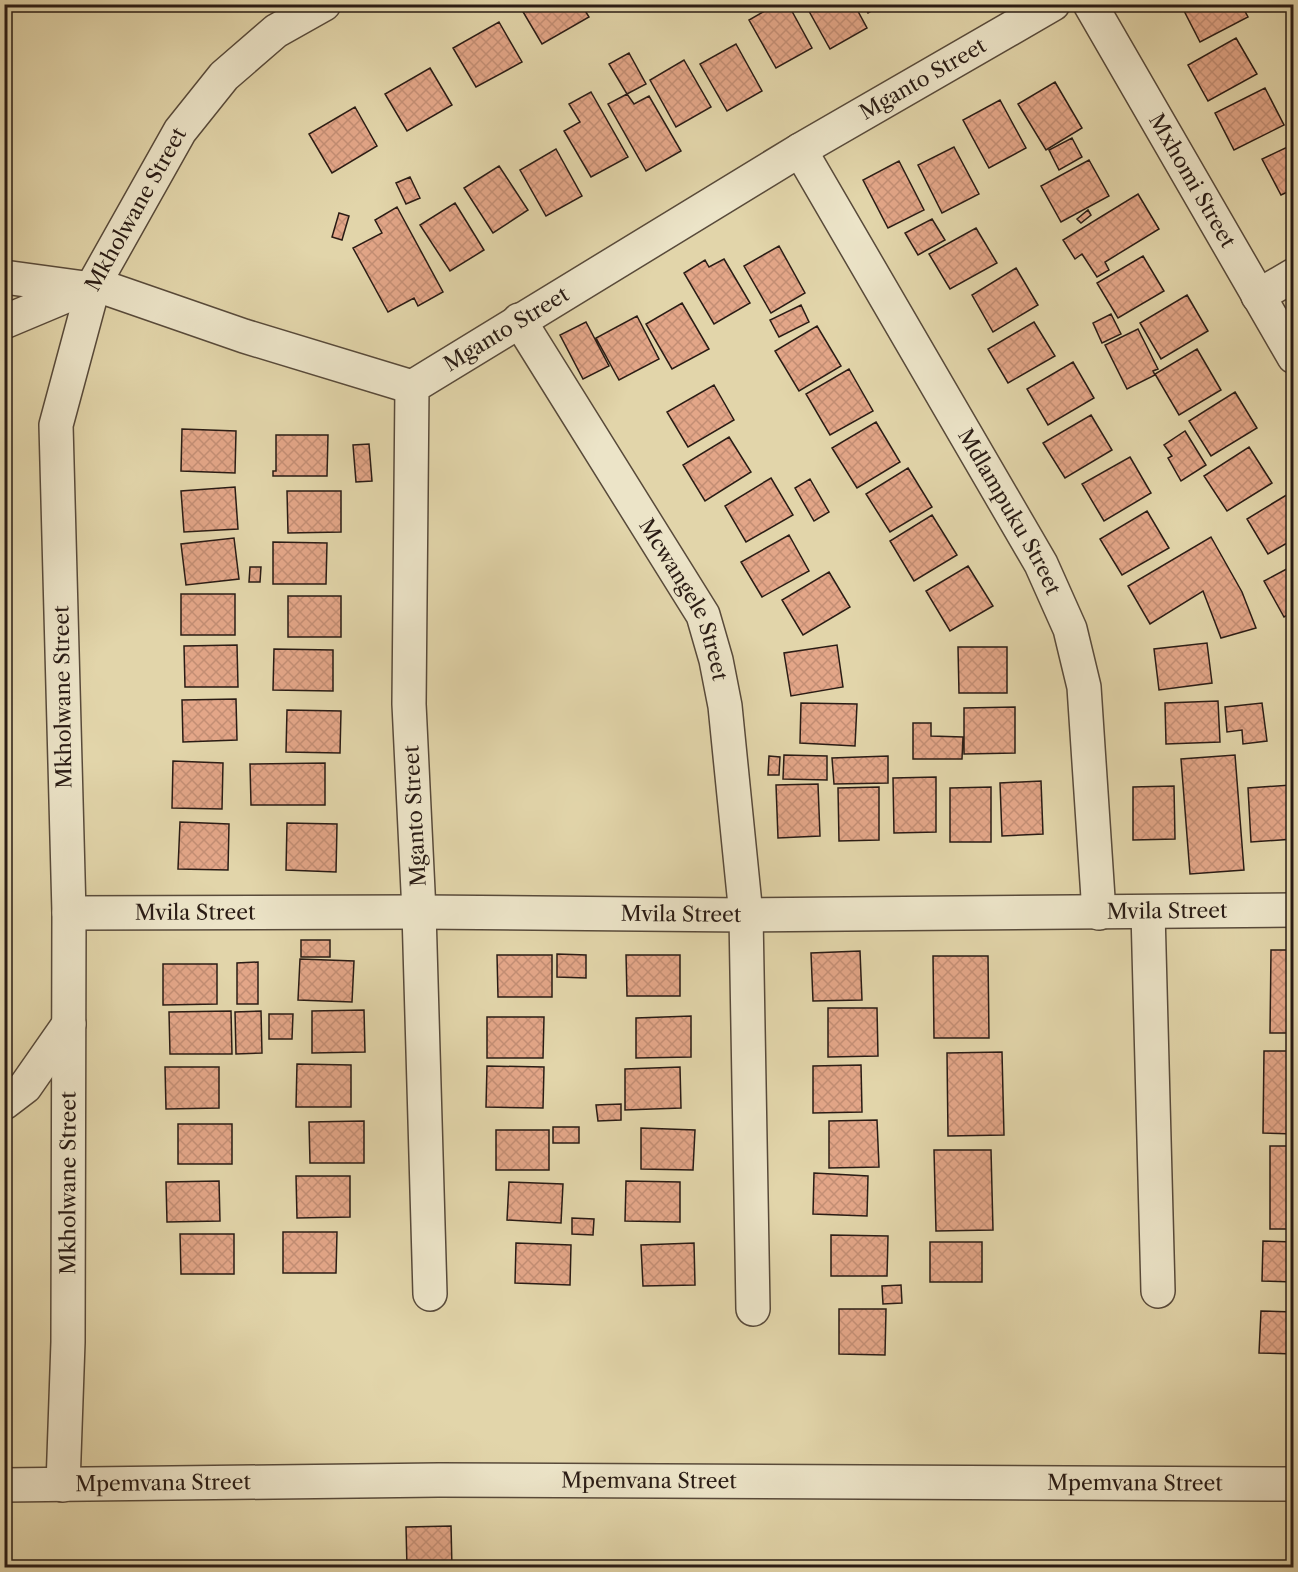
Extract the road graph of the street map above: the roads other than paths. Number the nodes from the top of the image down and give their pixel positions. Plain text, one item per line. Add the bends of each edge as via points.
1 (324, 4) edge
2 (1053, 4) edge
3 (1090, 4) edge
4 (800, 150) junction
5 (1293, 275) edge
6 (4, 277) edge
7 (90, 287) junction
8 (1258, 296) junction
9 (519, 320) junction
10 (4, 322) edge
11 (1293, 357) edge
12 (412, 387) junction
13 (1293, 910) edge
14 (419, 912) junction
15 (1148, 912) junction
16 (69, 913) junction
17 (1099, 913) junction
18 (746, 915) junction
19 (69, 1024) junction
20 (4, 1103) edge
21 (1158, 1291) dead end
22 (430, 1294) dead end
23 (753, 1309) dead end
24 (1293, 1484) edge
25 (4, 1485) edge
26 (63, 1485) junction

1 - 7 street, Mkholwane Street via 276,32 224,76 180,130
2 - 4 street, Mganto Street
3 - 8 street, Mxhomi Street
4 - 9 street, Mganto Street
4 - 17 street, Mdlampuku Street via 1041,564 1070,629 1084,687
5 - 8 street
6 - 7 street
7 - 10 street
7 - 12 street
7 - 16 street, Mkholwane Street via 56,425
8 - 11 street, Mxhomi Street
9 - 12 street, Mganto Street
9 - 18 street, Mcwangele Street via 703,615 725,706
12 - 14 street, Mganto Street via 409,704
13 - 15 street, Mvila Street
14 - 16 street, Mvila Street
14 - 18 street, Mvila Street
14 - 22 street, Mganto Street
15 - 17 street, Mvila Street
15 - 21 street
16 - 19 street, Mkholwane Street
17 - 18 street, Mvila Street
18 - 23 street, Mcwangele Street
19 - 20 street via 25,1087
19 - 26 street, Mkholwane Street via 68,1342
24 - 26 street, Mpemvana Street via 439,1480
25 - 26 street, Mpemvana Street

